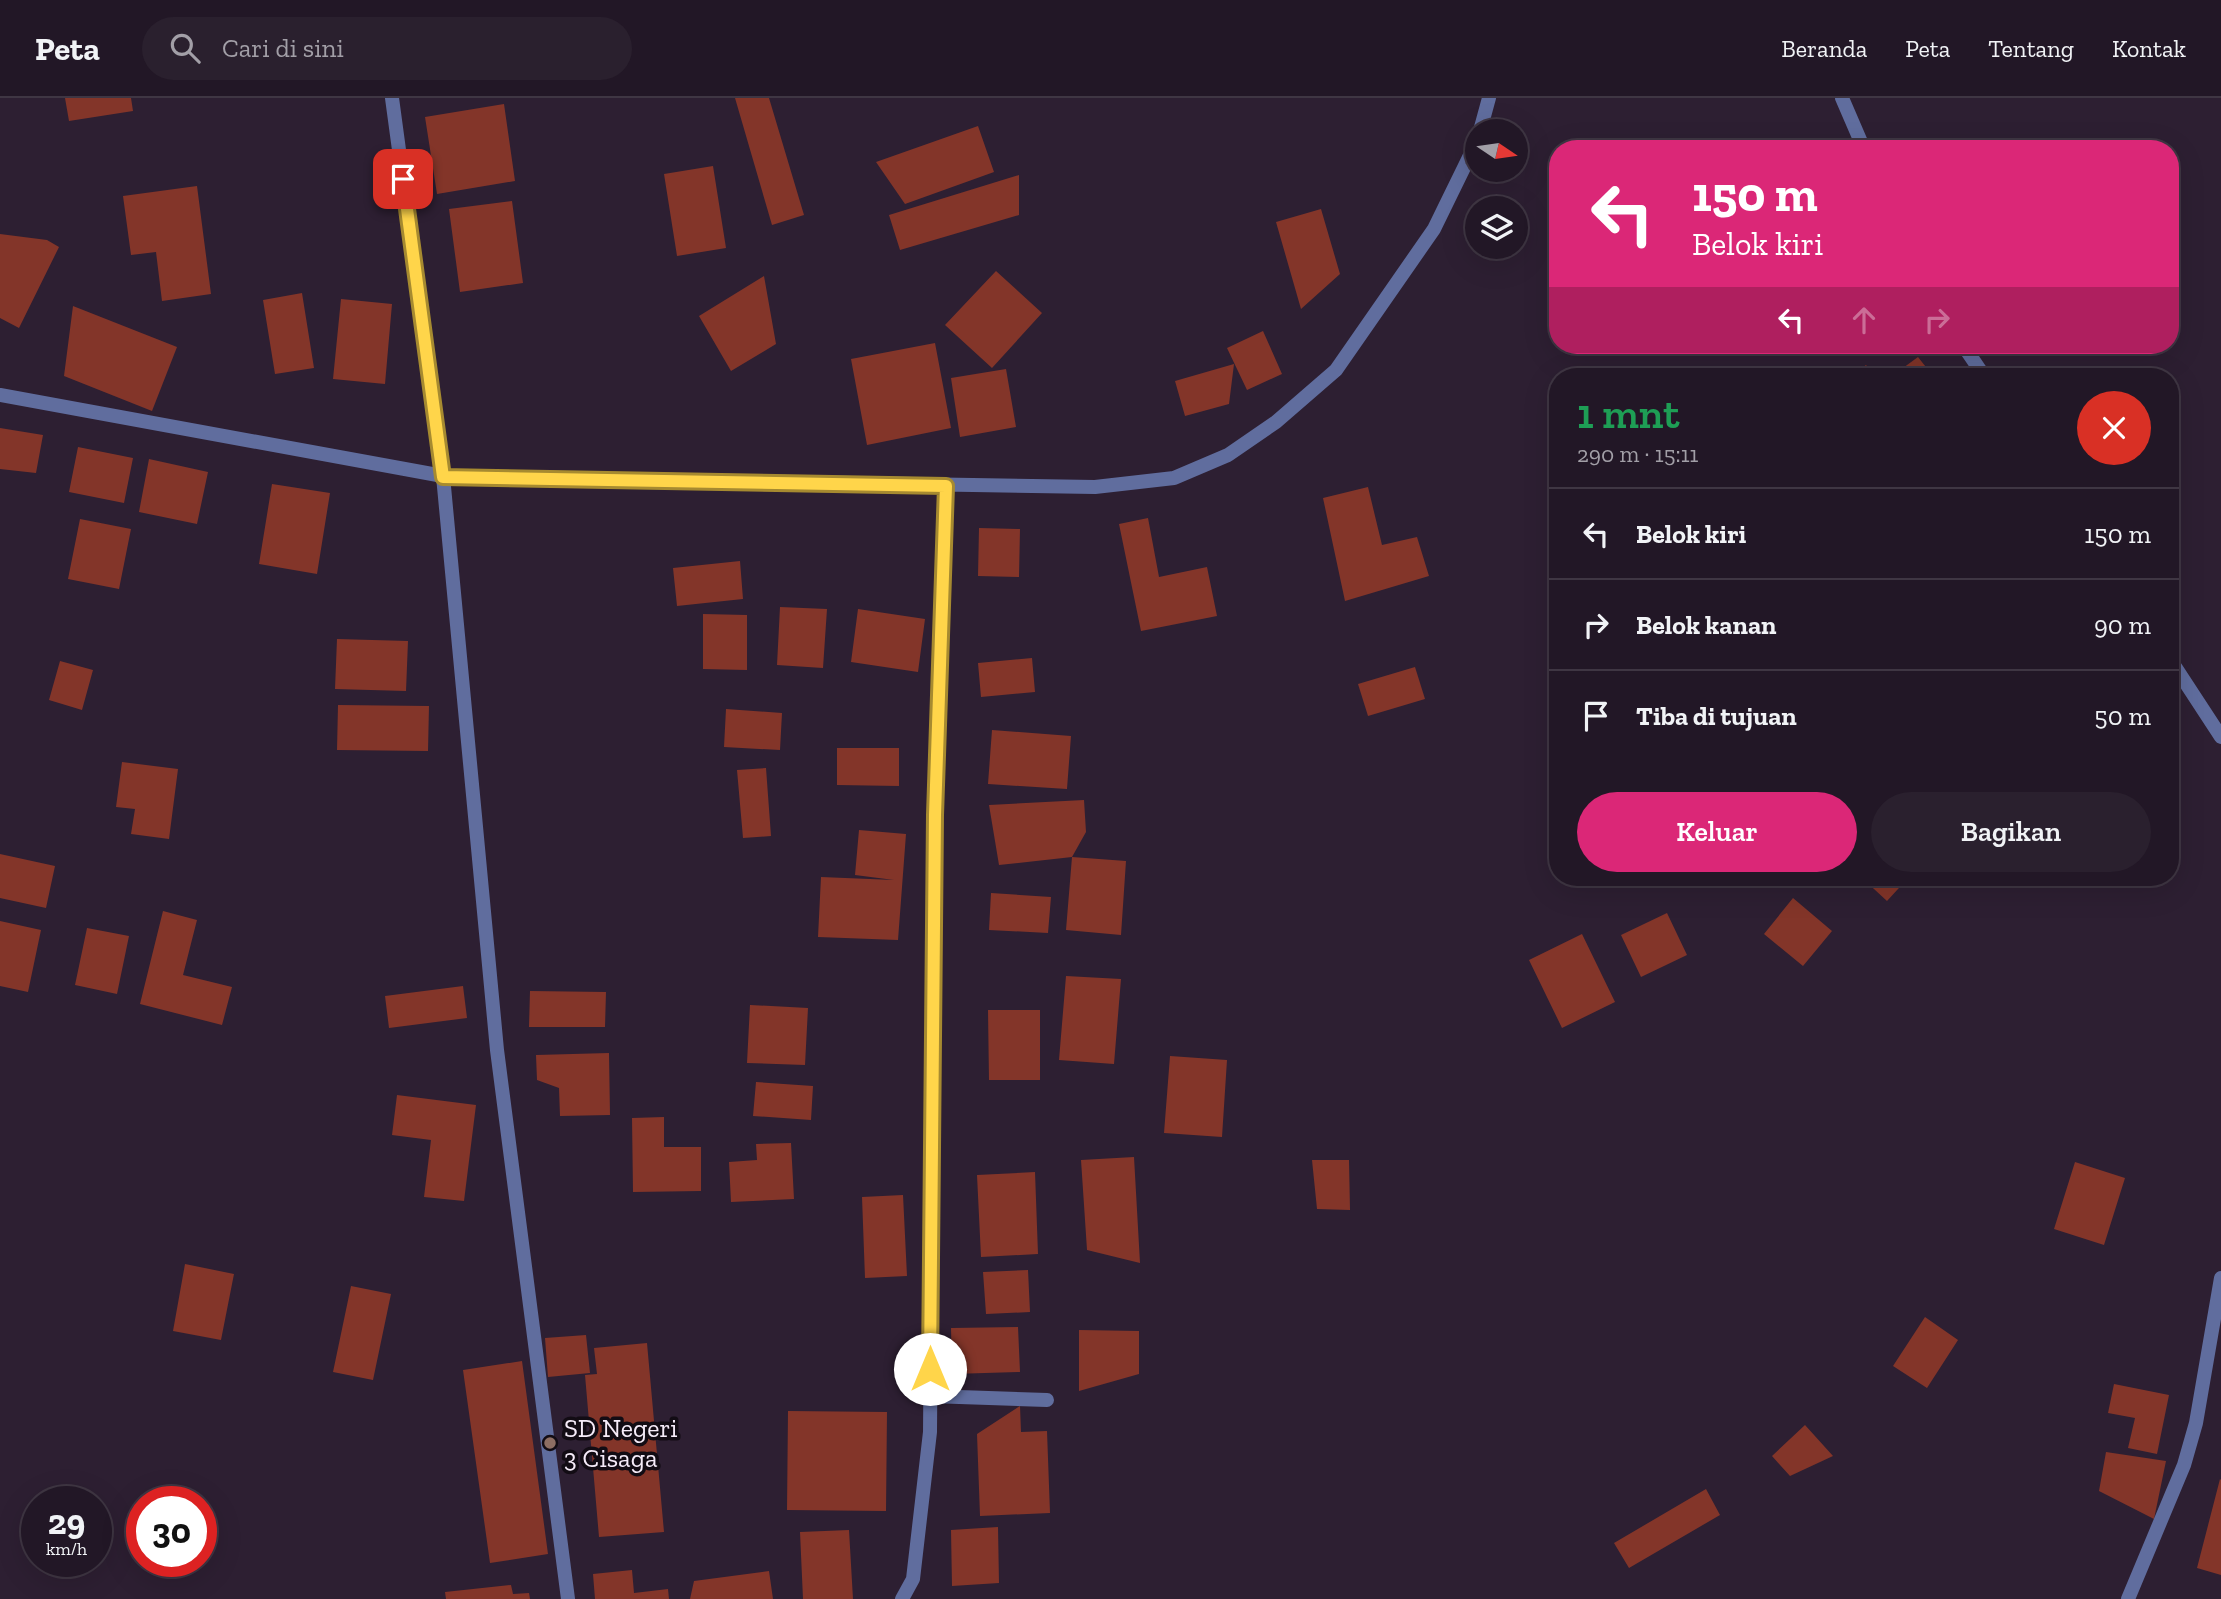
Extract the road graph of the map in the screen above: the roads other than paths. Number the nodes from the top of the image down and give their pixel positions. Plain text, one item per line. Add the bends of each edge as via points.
1 (392, 98) edge
2 (1489, 98) edge
3 (1842, 98) edge
4 (1483, 119) edge
5 (1860, 140) edge
6 (1465, 166) edge
7 (0, 395) edge
8 (443, 477) junction
9 (946, 486) junction
10 (2179, 673) edge
11 (2221, 737) edge
12 (2221, 1278) edge
13 (930, 1396) junction
14 (1047, 1400) dead end
15 (568, 1599) edge
16 (902, 1599) edge
17 (2128, 1599) edge

1 - 8 street
2 - 4 street
3 - 5 street
6 - 9 street via 1434,229 1336,370 1276,422 1228,455 1174,478 1095,488
7 - 8 street
8 - 9 street
8 - 15 street via 497,1050
9 - 13 street via 935,815
10 - 11 street
12 - 17 street via 2196,1423 2184,1465
13 - 14 street
13 - 16 street via 913,1579

